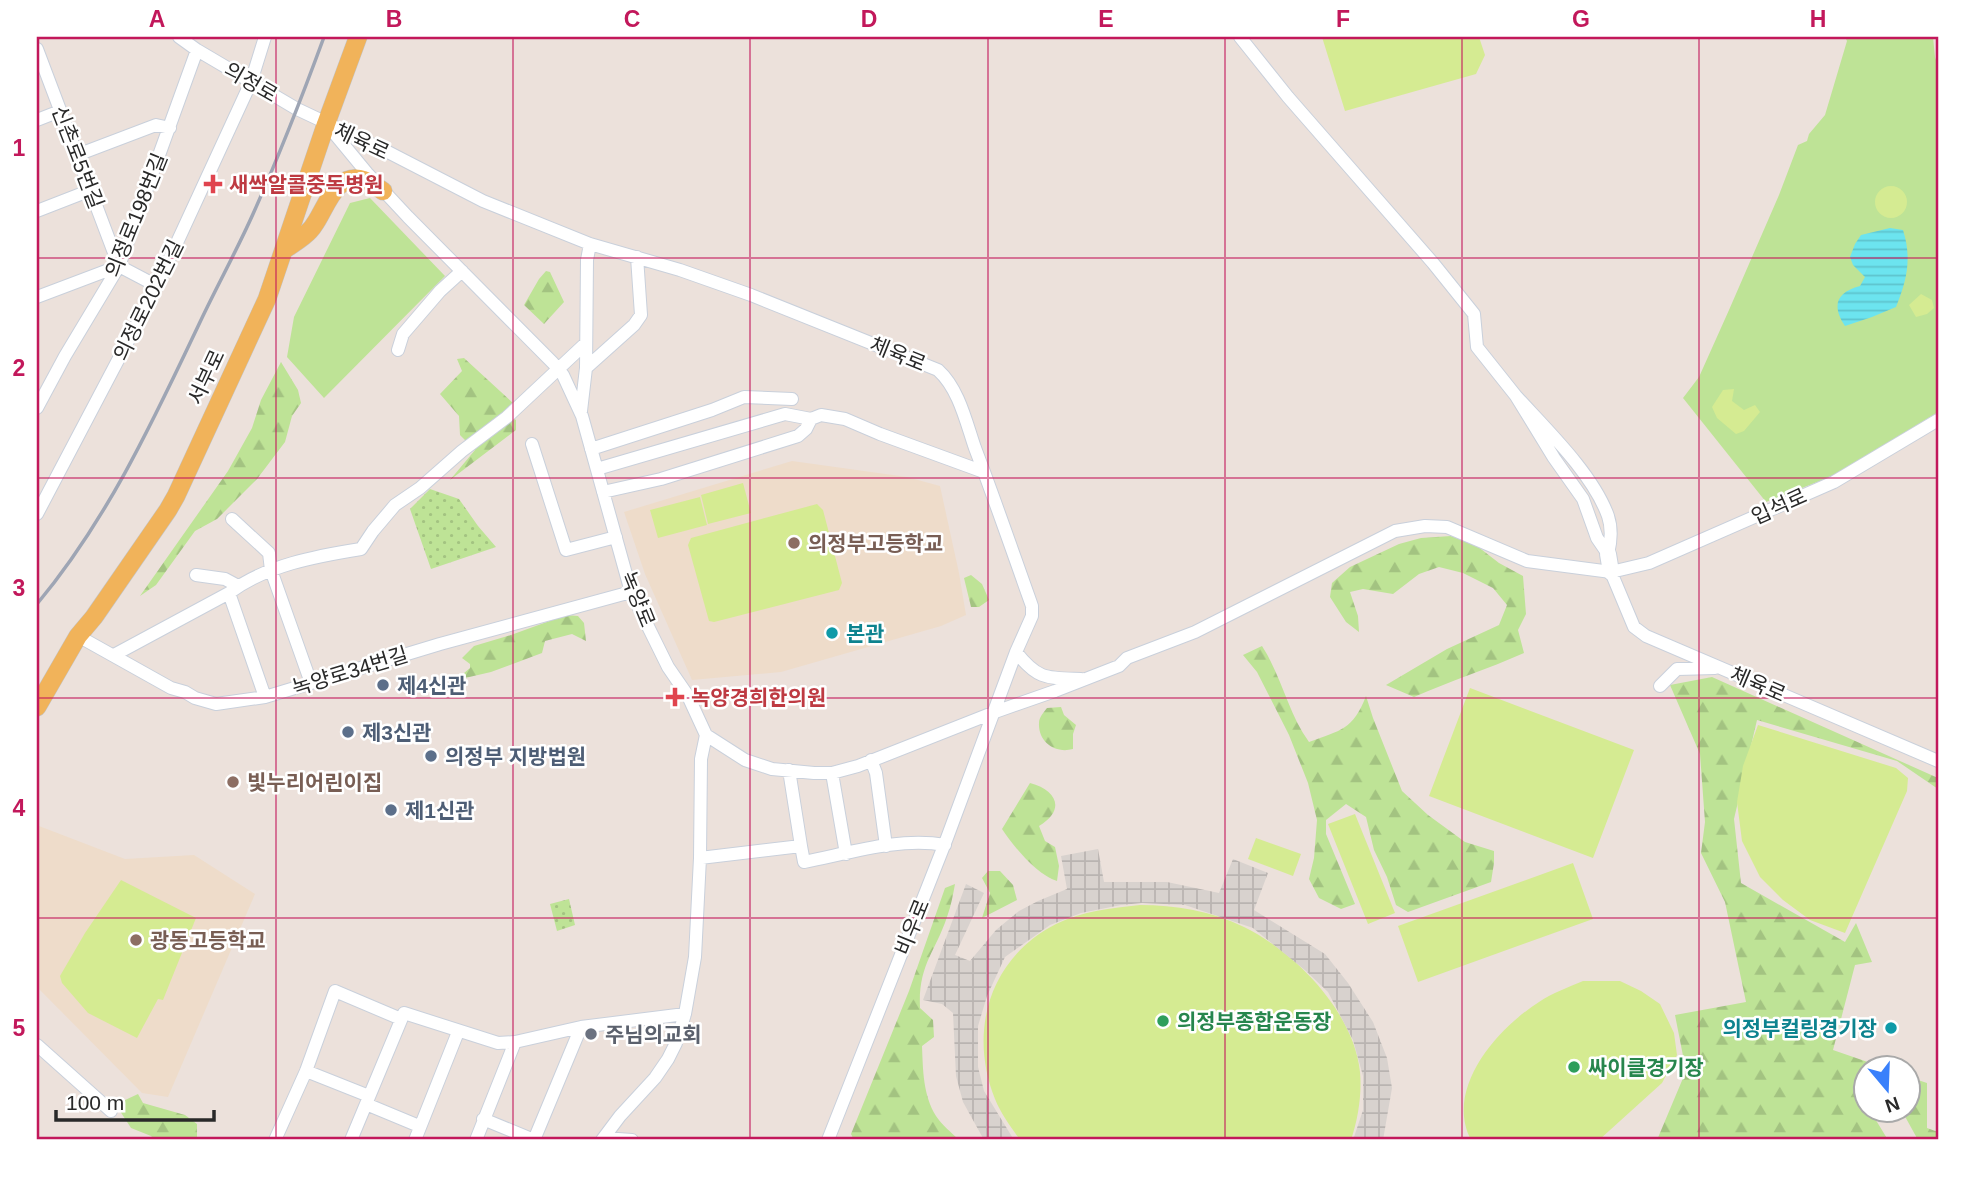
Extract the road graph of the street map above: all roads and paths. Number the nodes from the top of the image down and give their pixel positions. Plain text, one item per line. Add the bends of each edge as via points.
1 (179, 37) edge
2 (265, 37) edge
3 (358, 37) edge
4 (1240, 37) edge
5 (37, 49) edge
6 (197, 50) junction
7 (251, 82) junction
8 (60, 111) junction
9 (37, 120) edge
10 (326, 124) junction
11 (170, 128) junction
12 (77, 155) junction
13 (90, 190) junction
14 (383, 191) junction
15 (37, 211) edge
16 (590, 244) junction
17 (284, 250) junction
18 (637, 257) junction
19 (119, 266) junction
20 (462, 271) junction
21 (157, 286) junction
22 (37, 297) edge
23 (586, 343) junction
24 (398, 349) dead end
25 (586, 368) junction
26 (559, 370) junction
27 (792, 399) dead end
28 (37, 408) edge
29 (581, 411) junction
30 (811, 419) junction
31 (1938, 421) edge
32 (532, 444) dead end
33 (591, 449) junction
34 (597, 469) junction
35 (984, 472) junction
36 (603, 492) junction
37 (38, 509) edge
38 (232, 519) dead end
39 (616, 537) junction
40 (1608, 554) joint
41 (271, 570) junction
42 (1612, 572) junction
43 (196, 575) dead end
44 (233, 590) junction
45 (631, 592) junction
46 (78, 636) junction
47 (1016, 652) junction
48 (114, 655) junction
49 (1719, 667) junction
50 (1088, 679) junction
51 (311, 683) junction
52 (1660, 686) dead end
53 (265, 697) junction
54 (37, 707) edge
55 (995, 712) junction
56 (706, 735) junction
57 (871, 760) junction
58 (1938, 761) edge
59 (789, 770) junction
60 (832, 773) junction
61 (945, 845) junction
62 (802, 846) junction
63 (886, 846) junction
64 (846, 854) junction
65 (700, 858) junction
66 (685, 1014) junction
67 (401, 1019) junction
68 (581, 1027) junction
69 (458, 1032) junction
70 (515, 1042) junction
71 (37, 1045) edge
72 (306, 1071) junction
73 (367, 1100) junction
74 (111, 1111) dead end
75 (483, 1119) junction
76 (419, 1126) junction
77 (603, 1139) edge
78 (275, 1140) edge
79 (351, 1140) edge
80 (415, 1140) edge
81 (476, 1140) edge
82 (534, 1140) edge
83 (632, 1140) edge
84 (828, 1140) edge

1 - 6 street, 의정로
2 - 7 street, 의정로202번길
3 - 10 main road, 서부로
4 - 40 street via 1474,314 1477,347 1567,450 1595,491 1609,518
5 - 8 street, 신촌로5번길
6 - 7 street, 의정로
6 - 11 street, 의정로198번길
7 - 10 street, 의정로
7 - 21 street, 의정로202번길
8 - 9 street
8 - 12 street, 신촌로5번길
10 - 14 street, 녹양로
10 - 16 street, 체육로 via 483,201
10 - 17 main road, 서부로
11 - 12 street via 156,125
11 - 19 street, 의정로198번길
12 - 13 street, 신촌로5번길
13 - 15 street
13 - 19 street, 신촌로5번길
14 - 17 main road via 363,179 345,181 313,227
14 - 20 street, 녹양로
16 - 18 street, 체육로
16 - 23 street
17 - 46 main road, 서부로 via 267,299 169,510
18 - 25 street via 641,315
18 - 35 street, 체육로 via 751,295 938,370 954,391
19 - 21 street
19 - 22 street
19 - 28 street, 의정로198번길
20 - 24 street via 403,334
20 - 26 street, 녹양로
21 - 37 street, 의정로202번길
23 - 25 street
23 - 26 street
25 - 29 street
26 - 29 street, 녹양로
26 - 41 street via 395,505 362,549
27 - 33 street via 744,397
29 - 33 street, 녹양로
30 - 34 street via 785,414
30 - 35 street via 821,415 845,419
30 - 36 street via 798,436 661,479
31 - 42 street, 입석로 via 1835,482 1649,564
32 - 39 street via 566,550
33 - 34 street, 녹양로
34 - 36 street, 녹양로
35 - 47 street, 체육로 via 1032,606
36 - 39 street, 녹양로
38 - 41 street via 270,553
39 - 45 street, 녹양로
40 - 42 street
41 - 44 street
41 - 51 street
42 - 49 street, 체육로 via 1634,627
42 - 50 street, 입석로 via 1527,562 1447,527 1395,531 1195,632
43 - 44 street via 225,579
44 - 48 street
44 - 53 street
45 - 51 street, 녹양로34번길
45 - 56 street, 녹양로
46 - 48 street, 녹양로34번길
46 - 54 main road, 서부로
47 - 50 street via 1029,668 1047,677
47 - 55 street, 체육로
48 - 53 street, 녹양로34번길 via 171,688 216,704
49 - 52 street via 1676,669
49 - 58 street, 체육로
50 - 55 street, 입석로
51 - 53 street, 녹양로34번길
55 - 57 street, 입석로
55 - 61 street, 비우로
56 - 59 street via 745,760
56 - 65 street via 701,759
57 - 60 street, 입석로
57 - 63 street
59 - 60 street
59 - 62 street
60 - 64 street
61 - 63 street via 924,841
61 - 84 street, 비우로
62 - 64 street via 804,862
62 - 65 street
63 - 64 street
65 - 66 street via 695,957
66 - 68 street
66 - 77 street via 668,1059
67 - 69 street via 404,1013
67 - 72 street via 335,991
67 - 73 street
68 - 70 street
68 - 82 street
69 - 70 street via 498,1043
69 - 76 street
70 - 75 street
71 - 74 street
72 - 73 street
72 - 78 street
73 - 76 street
73 - 79 street
75 - 81 street
75 - 82 street
76 - 80 street
77 - 83 street

